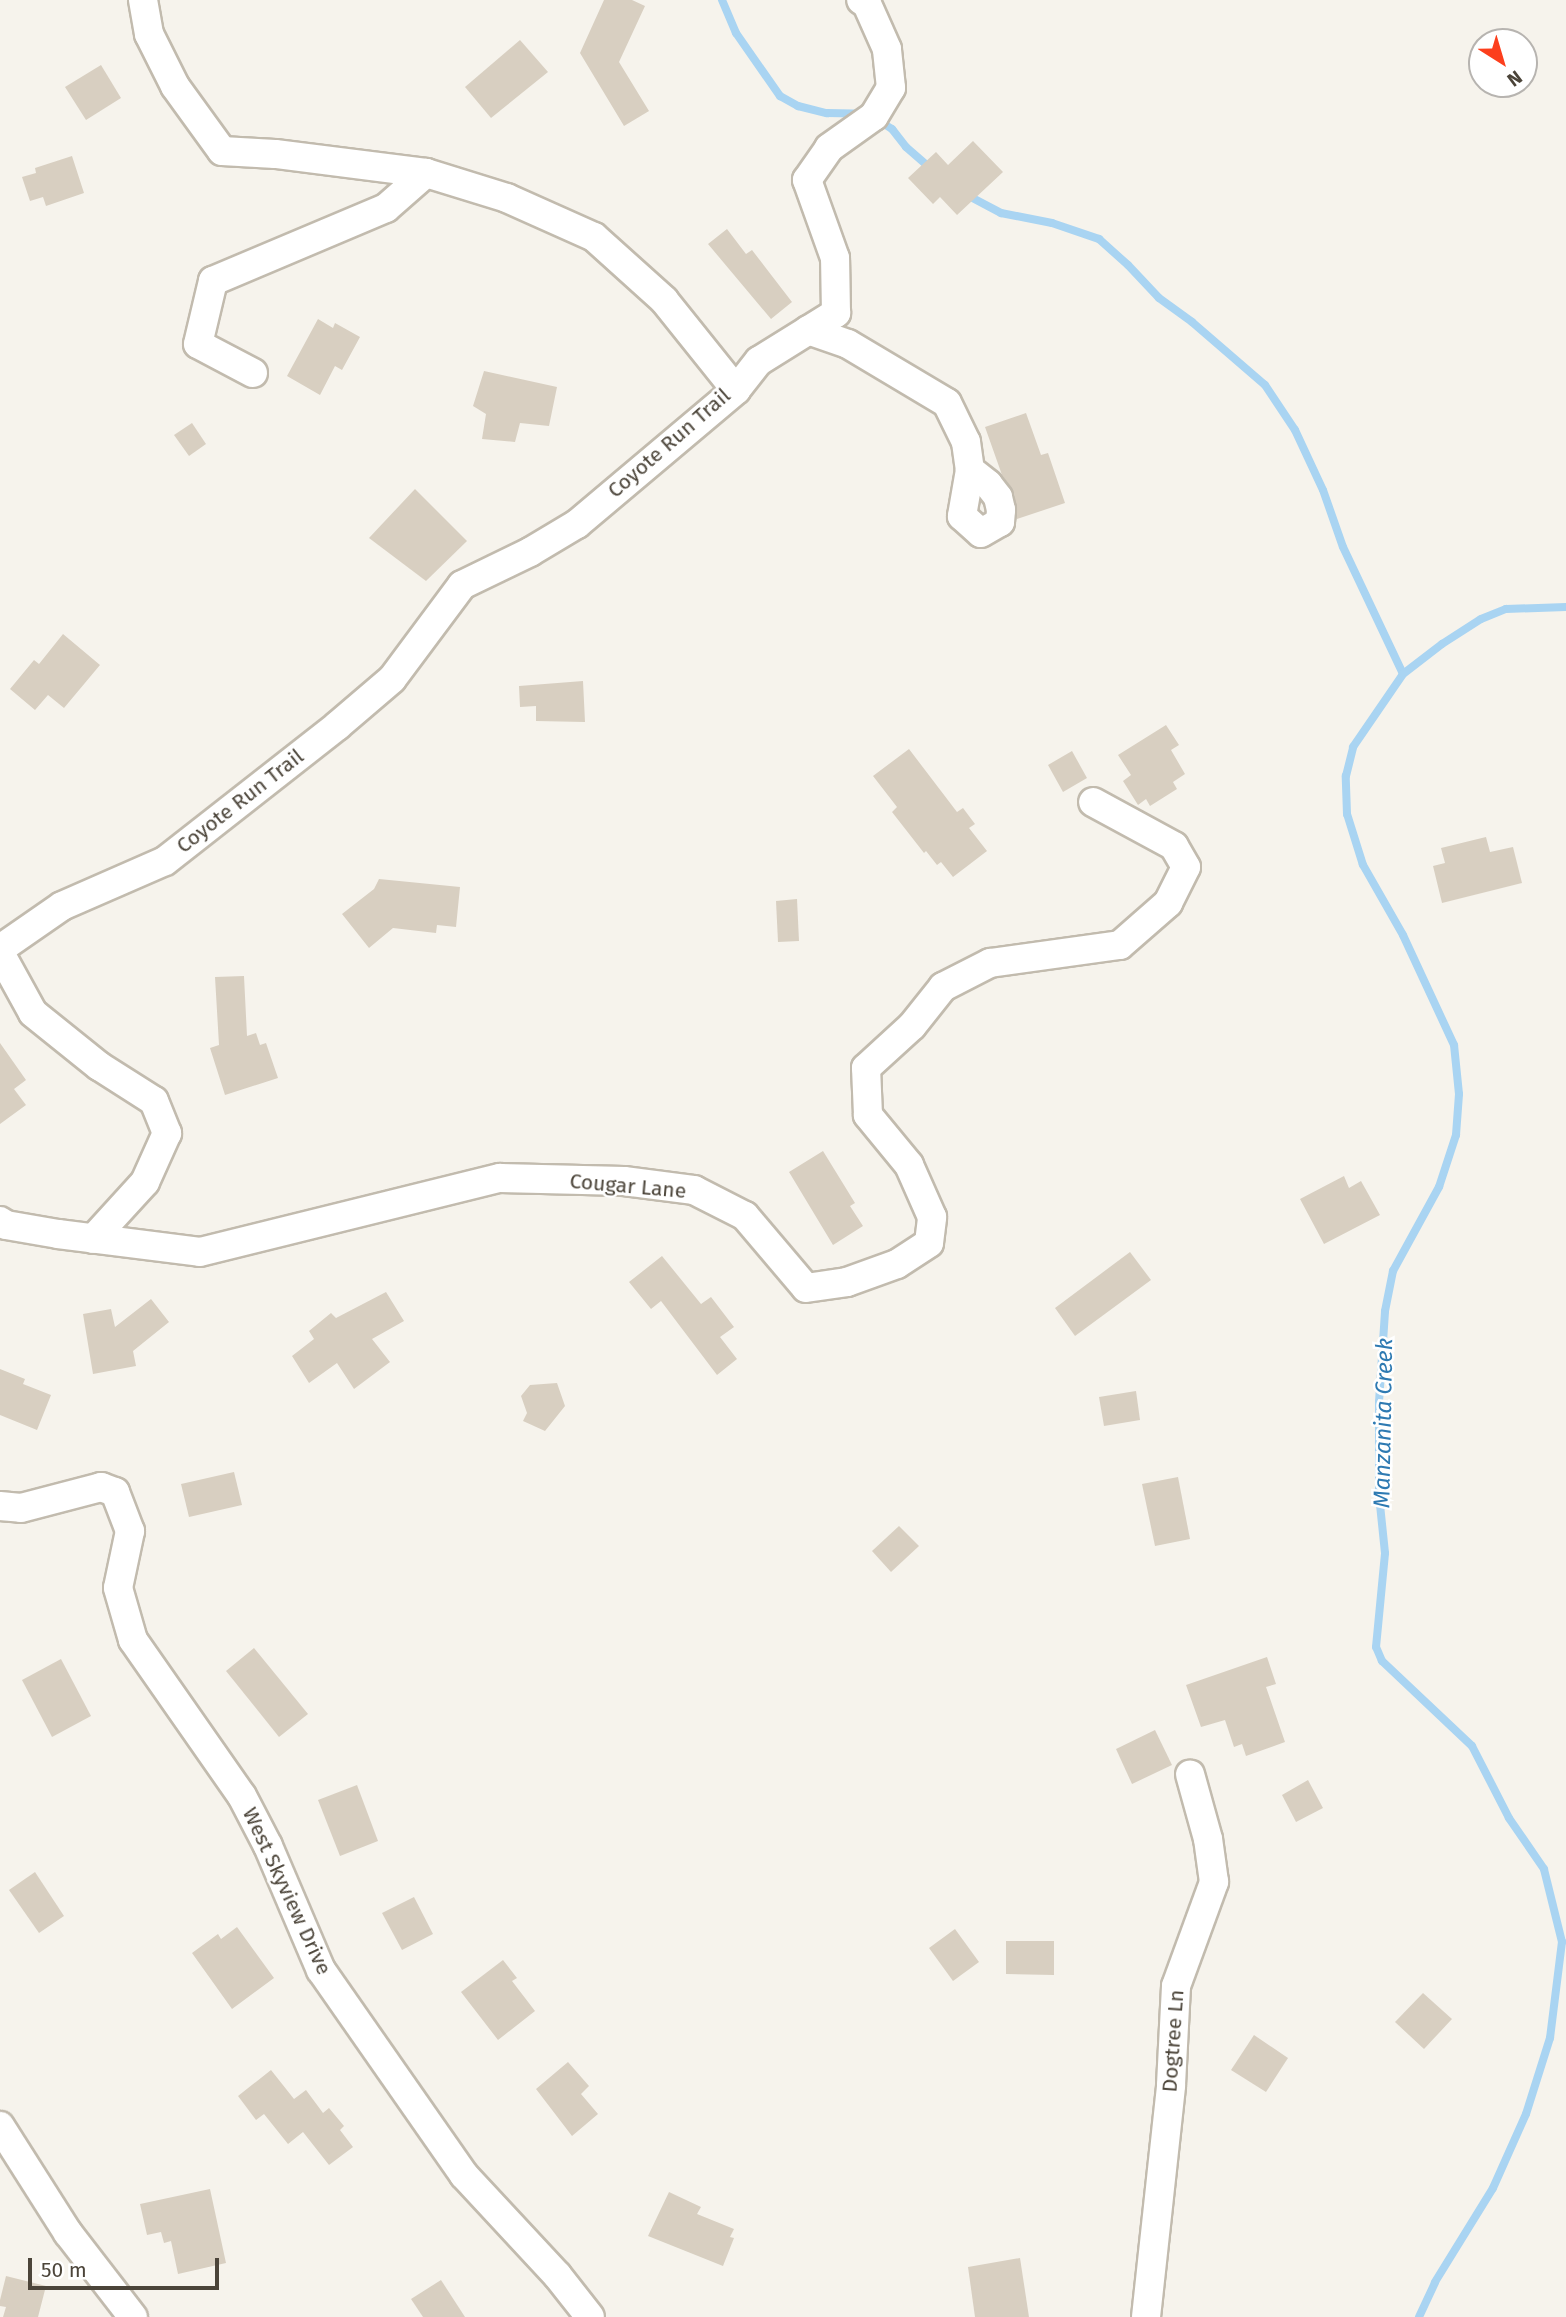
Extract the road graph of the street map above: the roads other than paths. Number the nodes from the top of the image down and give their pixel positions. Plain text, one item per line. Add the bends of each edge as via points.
1 (142, 0) edge
2 (861, 0) edge
3 (426, 173) junction
4 (808, 330) junction
5 (253, 373) dead end
6 (736, 390) junction
7 (970, 470) dead end
8 (1093, 802) dead end
9 (0, 951) edge
10 (0, 1221) edge
11 (93, 1239) junction
12 (0, 1506) edge
13 (1190, 1774) dead end
14 (0, 2126) edge
15 (133, 2317) edge
16 (590, 2317) edge
17 (1146, 2317) edge

1 - 3 street, Coyote Run Trail via 149,34 175,86 222,151
2 - 4 street via 887,49 891,88 874,116 829,148 807,180 835,258 836,300 836,313
3 - 5 street via 386,208 213,281 198,344
3 - 6 street, Coyote Run Trail via 507,198 594,237 664,300
4 - 6 street via 759,361
4 - 7 street via 848,344 947,403 967,442
6 - 9 street, Coyote Run Trail via 577,523 462,585 392,679 165,861 62,906
8 - 11 street, Cougar Lane via 1174,846 1186,867 1168,903 1120,945 990,963 943,986 912,1026 866,1068 868,1115 909,1165 932,1217 929,1243 897,1264 847,1282 806,1289 745,1216 694,1190 624,1181 500,1178 200,1252
9 - 11 street, Coyote Run Trail via 33,1013 99,1066 154,1101 167,1133 145,1182
10 - 11 street, Cougar Lane
12 - 16 street, West Skyview Drive via 21,1508 102,1487 115,1492 130,1531 118,1588 133,1640 242,1796 321,1970 464,2175
13 - 17 street, Dogtree Ln via 1214,1882 1176,1986 1171,2085
14 - 15 street via 68,2233

